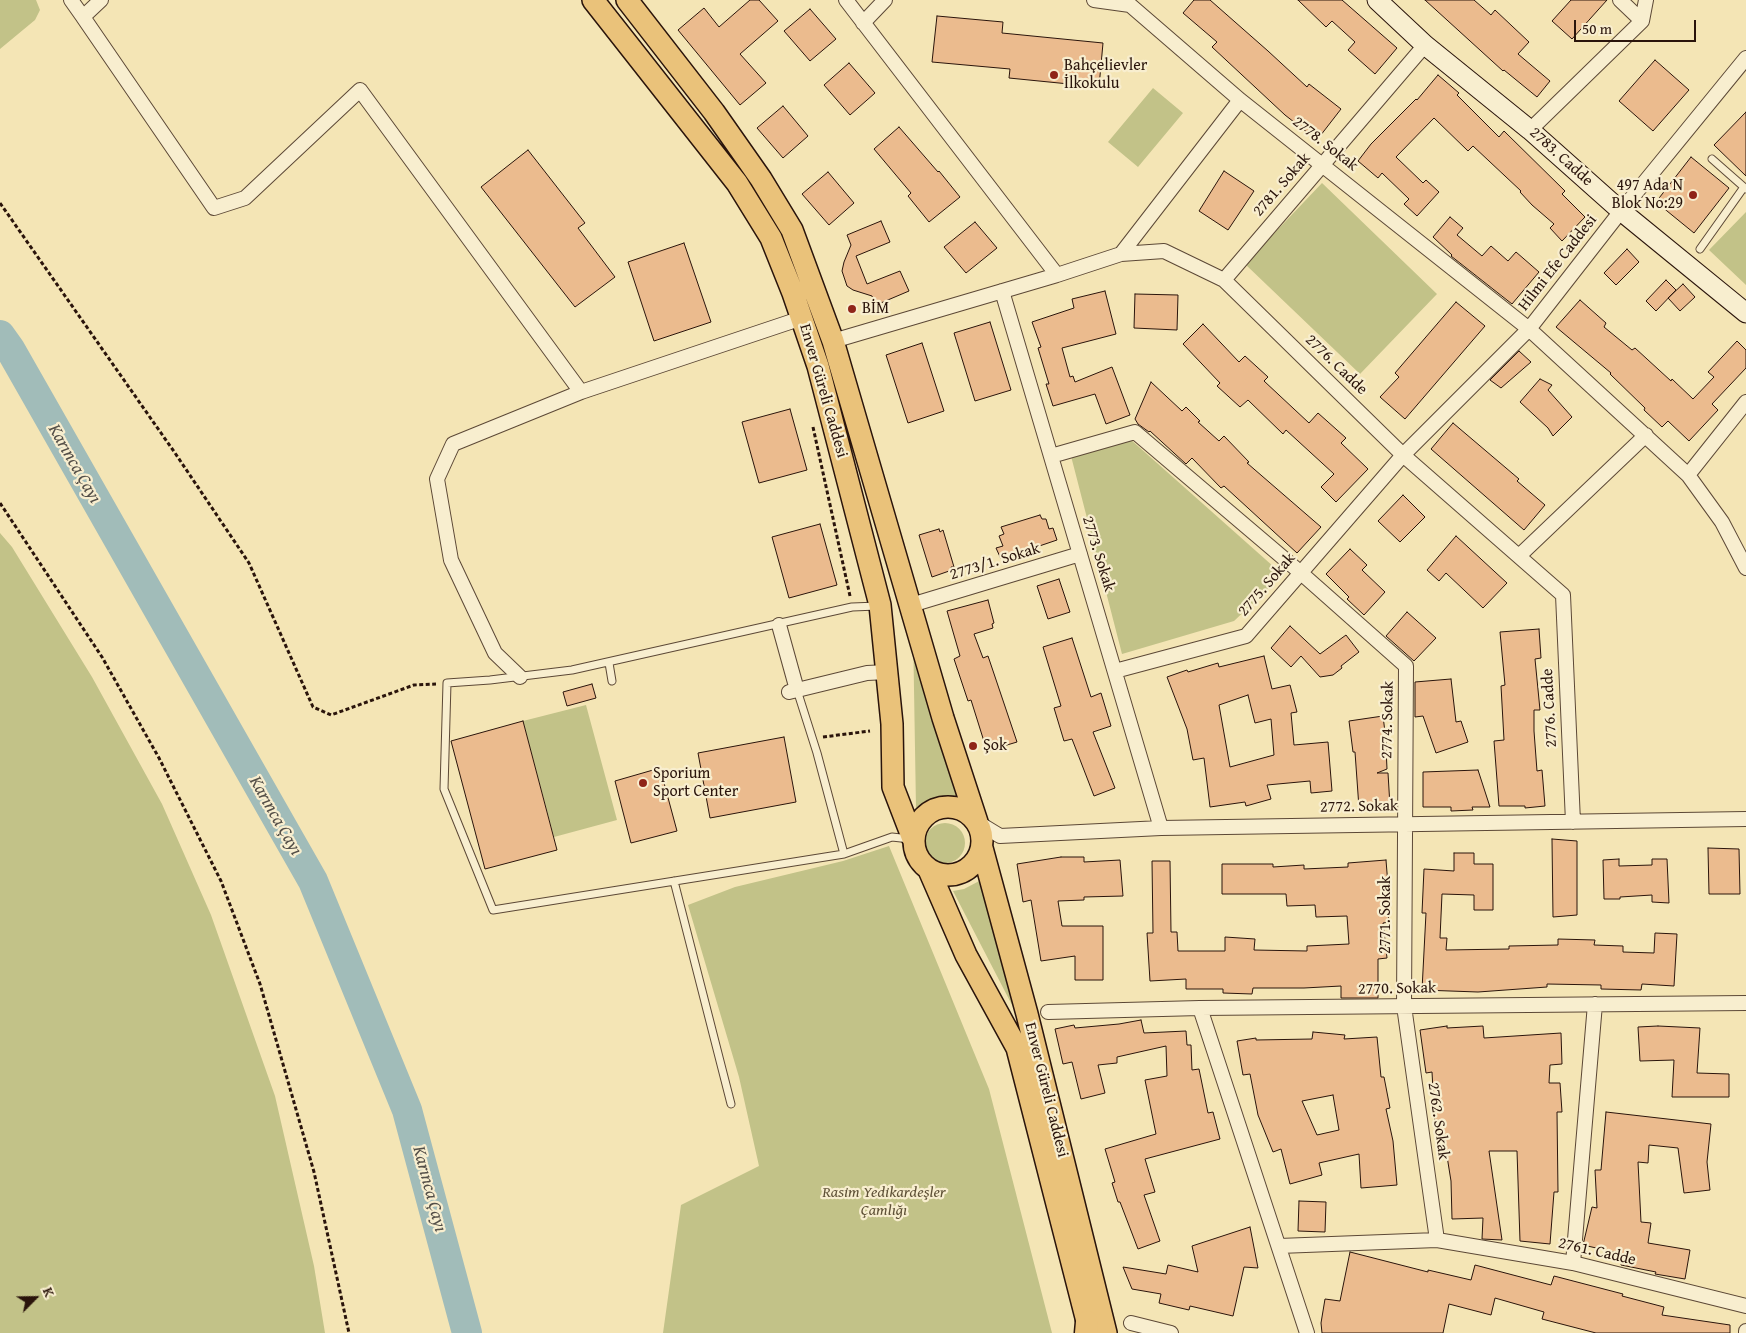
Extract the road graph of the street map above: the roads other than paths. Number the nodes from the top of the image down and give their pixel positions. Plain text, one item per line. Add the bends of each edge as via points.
1 (71, 0) edge
2 (101, 0) edge
3 (593, 0) edge
4 (846, 0) edge
5 (885, 0) edge
6 (1094, 0) edge
7 (1377, 0) edge
8 (1620, 0) edge
9 (1646, 0) edge
10 (635, 3) edge
11 (1131, 3) edge
12 (83, 17) junction
13 (1642, 21) junction
14 (863, 23) junction
15 (1425, 46) junction
16 (1746, 58) edge
17 (1240, 100) junction
18 (1530, 130) junction
19 (1712, 159) dead end
20 (1322, 165) junction
21 (1745, 188) edge
22 (1621, 210) junction
23 (1700, 250) dead end
24 (1121, 254) junction
25 (1057, 275) junction
26 (1224, 280) junction
27 (1002, 291) junction
28 (1746, 313) edge
29 (802, 318) junction
30 (1529, 329) junction
31 (833, 341) junction
32 (581, 392) junction
33 (1746, 402) edge
34 (1646, 435) junction
35 (1403, 455) junction
36 (1051, 456) junction
37 (1688, 475) junction
38 (1080, 554) junction
39 (1519, 556) junction
40 (1746, 568) edge
41 (1301, 573) junction
42 (921, 602) dead end
43 (880, 606) junction
44 (779, 625) junction
45 (609, 663) junction
46 (1115, 671) junction
47 (887, 672) junction
48 (520, 677) junction
49 (612, 681) dead end
50 (793, 691) junction
51 (1746, 819) edge
52 (977, 822) junction
53 (1573, 822) junction
54 (1404, 824) junction
55 (1161, 828) junction
56 (1000, 836) junction
57 (913, 839) junction
58 (982, 848) junction
59 (844, 854) junction
60 (929, 870) junction
61 (674, 881) junction
62 (1746, 1003) edge
63 (1596, 1004) junction
64 (1404, 1006) junction
65 (1200, 1008) junction
66 (1048, 1012) dead end
67 (731, 1104) dead end
68 (1437, 1240) junction
69 (1279, 1246) junction
70 (1573, 1263) junction
71 (1746, 1306) edge
72 (1131, 1323) dead end
73 (1092, 1330) edge
74 (1171, 1333) edge
75 (1307, 1333) edge

1 - 12 street
2 - 12 street
3 - 29 main road, Enver Güreli Caddesi via 737,183 771,238
4 - 14 street
5 - 14 street
6 - 11 street, 2778. Sokak
7 - 15 main road, 2783. Cadde
8 - 13 street
9 - 13 street
10 - 31 main road, Enver Güreli Caddesi via 761,179 792,230
11 - 17 street, 2778. Sokak
12 - 32 street via 214,208 245,198 360,90
13 - 18 street
14 - 25 street
15 - 18 main road, 2783. Cadde
15 - 20 street, 2781. Sokak
16 - 22 street, Hilmi Efe Caddesi
17 - 20 street, 2778. Sokak
17 - 24 street
18 - 22 main road, 2783. Cadde
19 - 21 lane
20 - 26 street, 2781. Sokak
20 - 30 street, 2778. Sokak
21 - 23 lane
22 - 28 main road, 2783. Cadde
22 - 30 street, Hilmi Efe Caddesi
24 - 25 street, 2776. Cadde
24 - 26 street, 2776. Cadde via 1164,251
25 - 27 street, 2776. Cadde
26 - 35 street, 2776. Cadde
27 - 31 street, 2776. Cadde
27 - 36 street, 2773. Sokak
29 - 32 street
29 - 43 main road, Enver Güreli Caddesi via 818,366
30 - 34 street, 2778. Sokak
30 - 35 street, Hilmi Efe Caddesi
31 - 52 main road, Enver Güreli Caddesi via 943,718
32 - 48 street via 453,444 437,479 451,560 495,653
33 - 37 street
34 - 37 street, 2778. Sokak
34 - 39 street
35 - 39 street, 2776. Cadde
35 - 41 street, 2775. Sokak
36 - 38 street, 2773. Sokak
36 - 41 street, 2774. Sokak via 1135,432
37 - 40 street, 2778. Sokak via 1722,522
38 - 42 street, 2773/1. Sokak
38 - 46 street, 2773. Sokak
39 - 53 street, 2776. Cadde via 1563,594
41 - 46 street, 2775. Sokak via 1246,636
41 - 54 street, 2774. Sokak via 1406,666
43 - 44 lane via 852,607
43 - 47 main road, Enver Güreli Caddesi
44 - 45 lane
44 - 50 street
45 - 48 lane
45 - 49 lane
46 - 55 street, 2773. Sokak
47 - 50 street
47 - 57 main road, Enver Güreli Caddesi via 893,787
48 - 61 lane via 447,683 444,788 493,910
50 - 59 lane via 812,738
51 - 53 street, 2772. Sokak
52 - 56 street
52 - 57 main road via 960,808 939,807 921,819
52 - 58 main road
53 - 54 street, 2772. Sokak
54 - 55 street, 2772. Sokak
54 - 64 street, 2771. Sokak
55 - 56 street, 2772. Sokak
56 - 58 street
57 - 59 lane via 892,837
57 - 60 main road via 917,857
58 - 60 main road via 971,867 961,873 945,875
58 - 73 main road, Enver Güreli Caddesi via 1027,1014
59 - 61 lane
60 - 73 main road, Enver Güreli Caddesi via 966,955 1016,1048
61 - 67 lane
62 - 63 street, 2770. Sokak
63 - 64 street, 2770. Sokak
63 - 70 street
64 - 65 street, 2770. Sokak
64 - 68 street, 2762. Sokak
65 - 66 street, 2770. Sokak
65 - 69 street
68 - 69 street, 2761. Cadde
68 - 70 street, 2761. Cadde
69 - 75 street
70 - 71 street, 2761. Cadde
72 - 74 street

